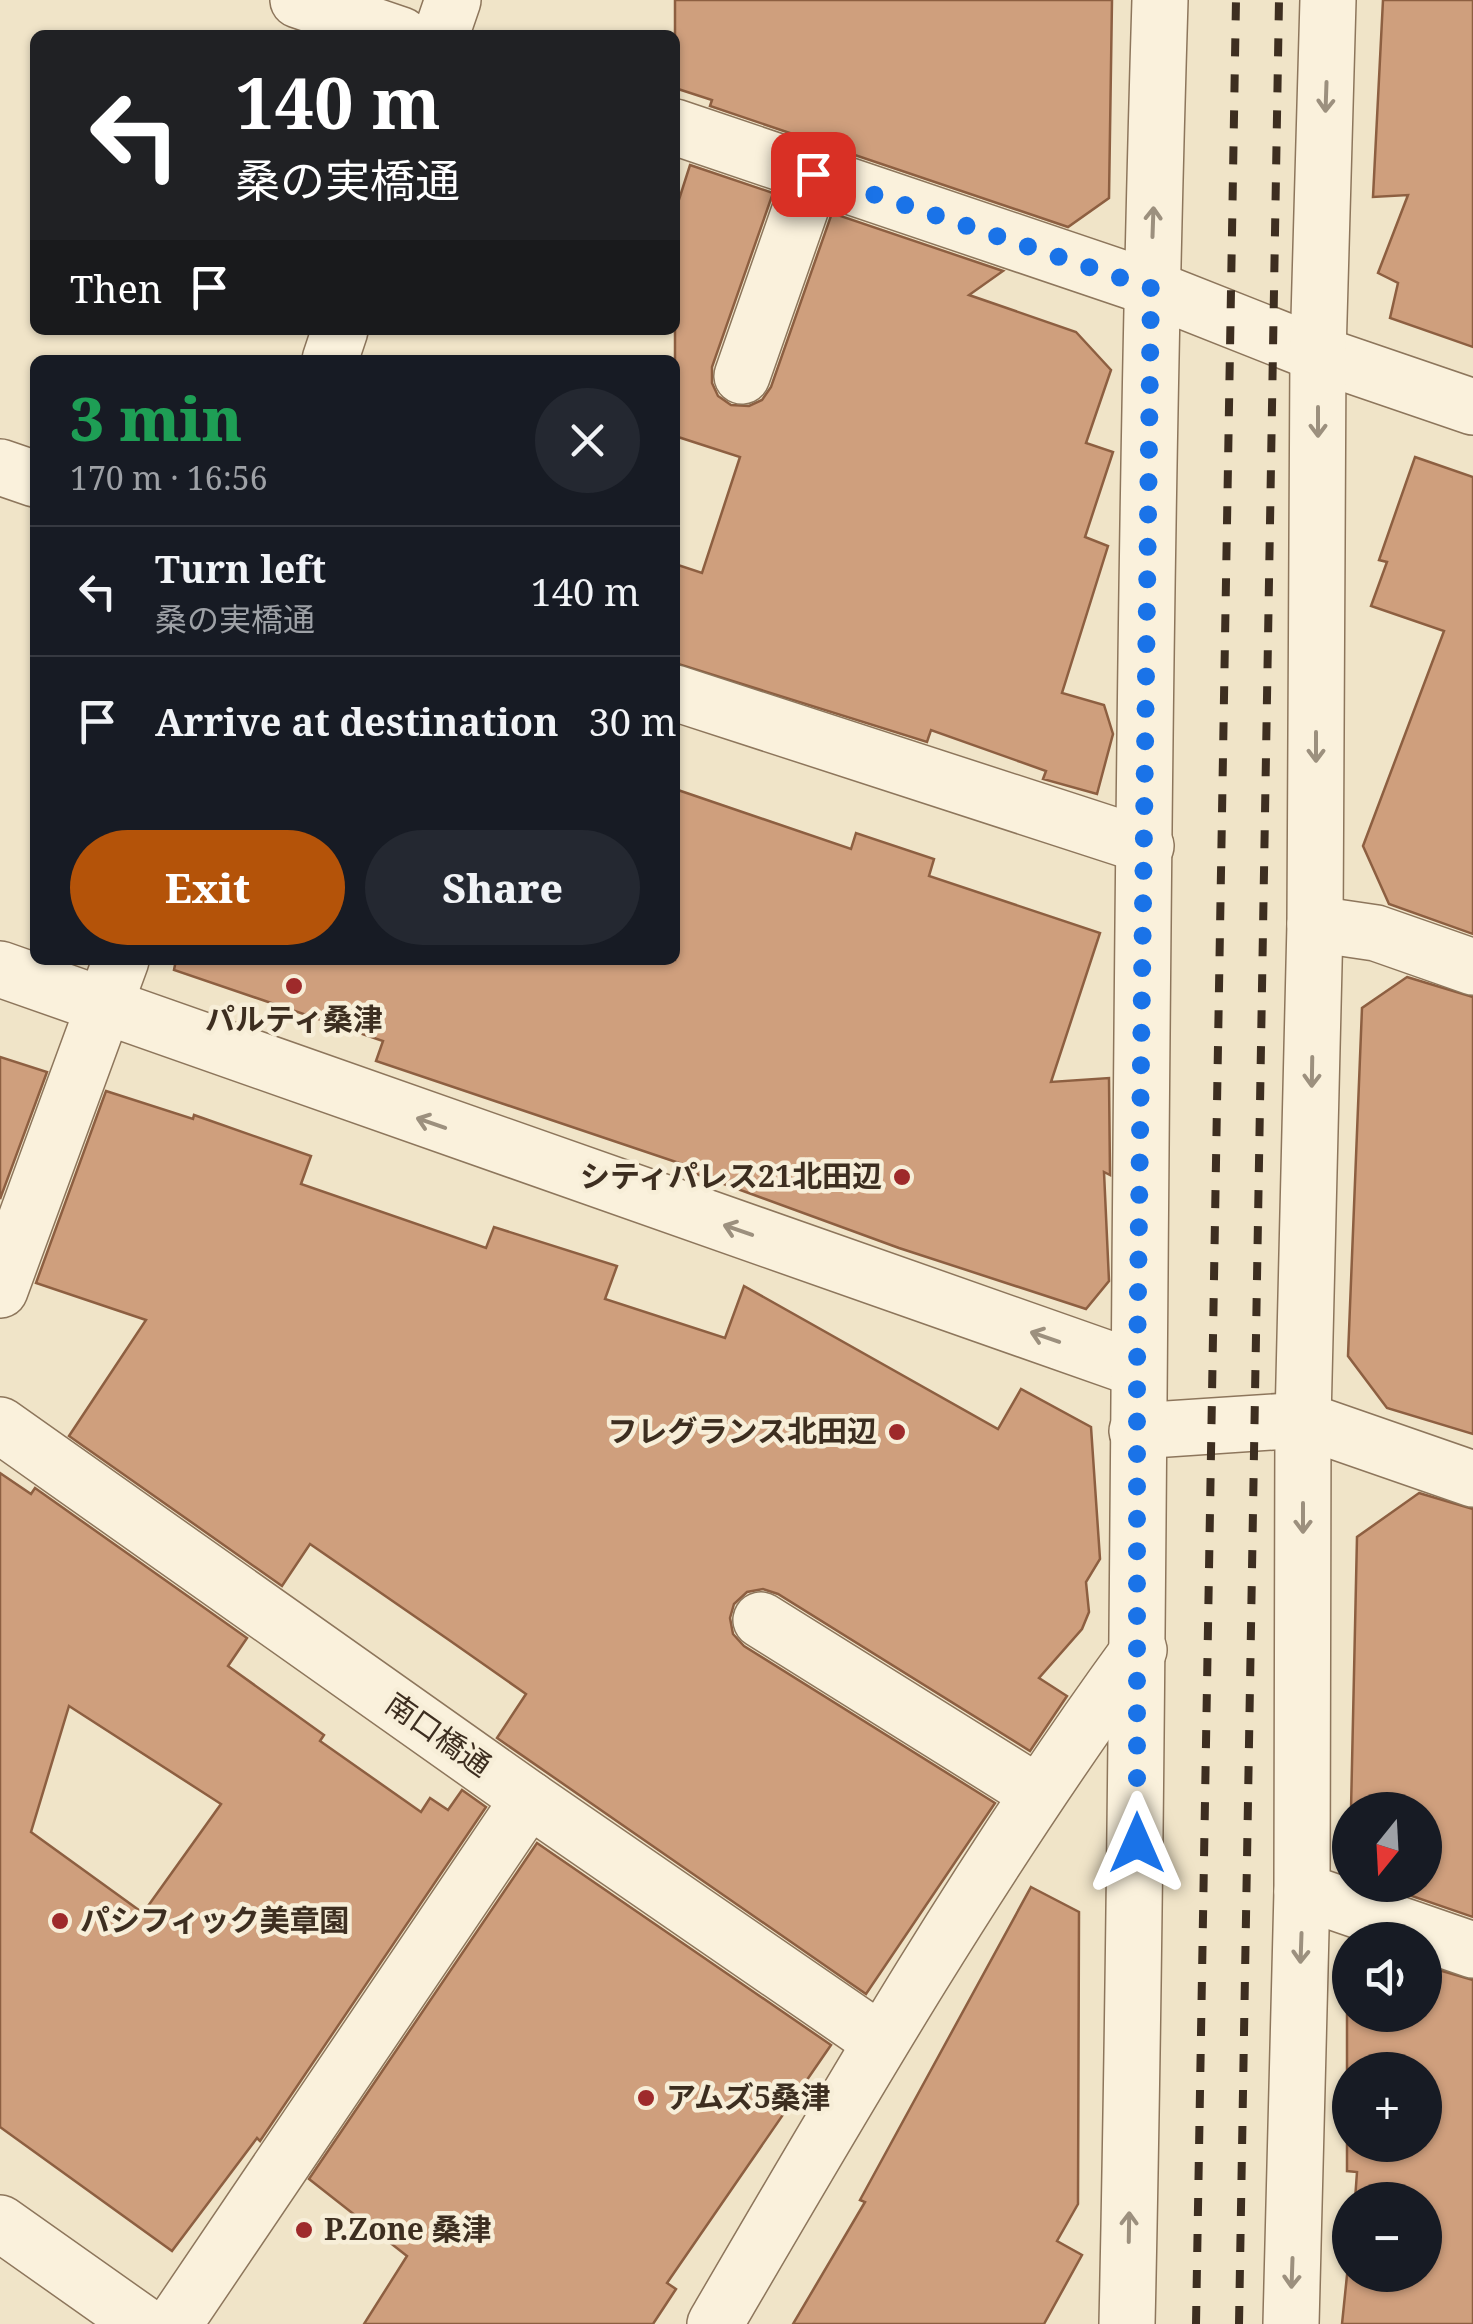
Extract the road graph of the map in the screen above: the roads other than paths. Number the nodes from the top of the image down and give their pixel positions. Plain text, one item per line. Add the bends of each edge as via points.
1 (298, 0) edge
2 (453, 0) edge
3 (1160, 0) edge
4 (1328, 0) edge
5 (385, 30) edge
6 (443, 30) edge
7 (680, 129) edge
8 (813, 174) junction
9 (1151, 288) junction
10 (1318, 354) junction
11 (742, 376) dead end
12 (1473, 408) edge
13 (0, 467) edge
14 (30, 477) edge
15 (680, 695) edge
16 (1146, 846) junction
17 (1316, 924) junction
18 (1473, 967) edge
19 (0, 969) edge
20 (112, 984) edge
21 (0, 1290) edge
22 (1137, 1369) junction
23 (1302, 1420) junction
24 (0, 1425) edge
25 (1137, 1431) junction
26 (1473, 1478) edge
27 (761, 1620) dead end
28 (1138, 1650) junction
29 (1036, 1792) junction
30 (529, 1799) junction
31 (1302, 1891) junction
32 (1473, 1950) edge
33 (880, 2041) junction
34 (0, 2224) edge
35 (142, 2324) edge
36 (174, 2324) edge
37 (715, 2324) edge
38 (1128, 2324) edge
39 (1290, 2324) edge

1 - 5 street
2 - 6 street
9 -> 3 street
4 -> 10 street
7 - 8 street
8 - 9 street
8 - 11 street
9 - 10 street
9 - 16 street
10 - 12 street
10 -> 17 street
13 - 14 street
15 - 16 street
16 - 22 street
17 - 18 street via 1376,933
17 -> 23 street
19 - 20 street
20 - 21 street
22 -> 20 street
22 - 25 street
23 - 25 street
23 - 26 street
23 -> 31 street
24 - 30 street, 南口橋通
25 - 28 street
27 - 29 street
28 - 29 street
38 -> 28 street
29 - 33 street
30 - 33 street, 南口橋通
30 - 36 street
31 - 32 street
31 -> 39 street
33 - 37 street
34 - 35 street

